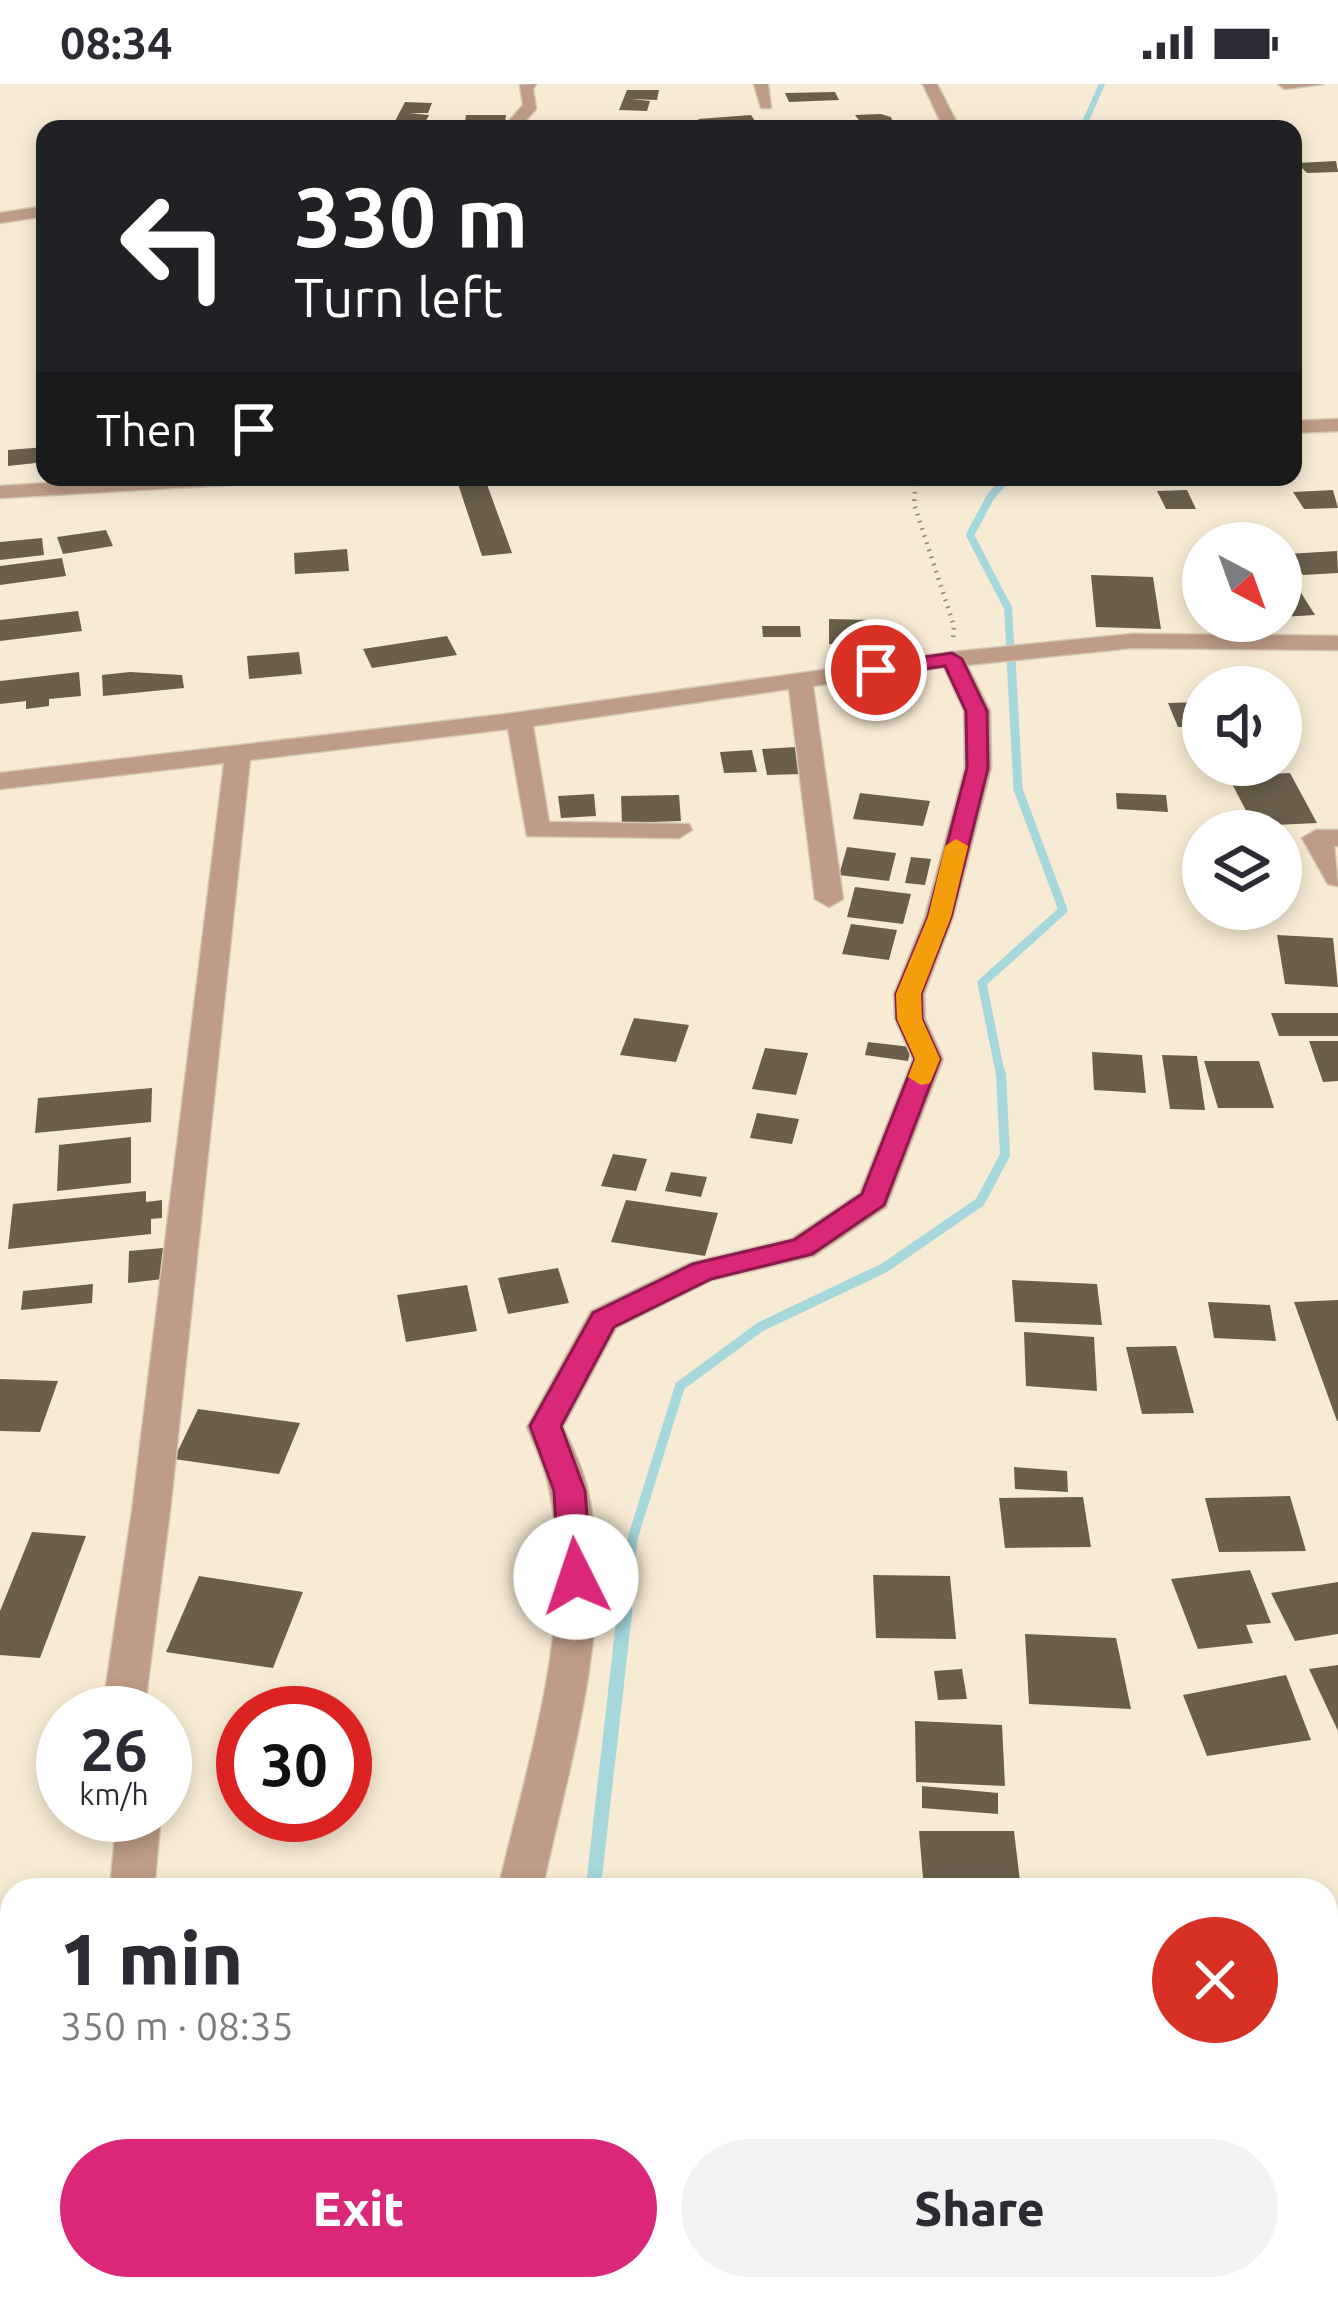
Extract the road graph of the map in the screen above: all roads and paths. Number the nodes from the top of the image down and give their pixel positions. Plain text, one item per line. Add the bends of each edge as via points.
1 (529, 84) edge
2 (761, 84) edge
3 (930, 84) edge
4 (1316, 84) edge
5 (1285, 85) edge
6 (766, 105) dead end
7 (519, 120) edge
8 (948, 120) edge
9 (36, 212) edge
10 (0, 218) edge
11 (1338, 425) edge
12 (1302, 427) edge
13 (104, 486) edge
14 (915, 486) edge
15 (0, 492) edge
16 (1338, 643) edge
17 (952, 659) junction
18 (800, 680) junction
19 (518, 720) junction
20 (238, 753) junction
21 (0, 781) edge
22 (679, 830) dead end
23 (1338, 838) edge
24 (1338, 878) edge
25 (830, 898) dead end
26 (126, 1686) edge
27 (136, 1842) edge
28 (133, 1878) edge
29 (523, 1878) edge

1 - 7 street via 532,106
2 - 6 street
3 - 8 street
4 - 5 street
9 - 10 street
11 - 12 street
13 - 15 street
14 - 17 path via 914,504 954,626
16 - 17 street via 1132,641
17 - 18 street
17 - 29 street via 977,711 978,768 939,917 909,994 910,1019 928,1059 874,1199 802,1248 703,1271 603,1320 545,1426 570,1491 576,1577 560,1705
18 - 19 street
18 - 25 street
19 - 20 street
19 - 22 street via 537,830
20 - 21 street
20 - 26 street
23 - 24 street via 1316,838
27 - 28 street

